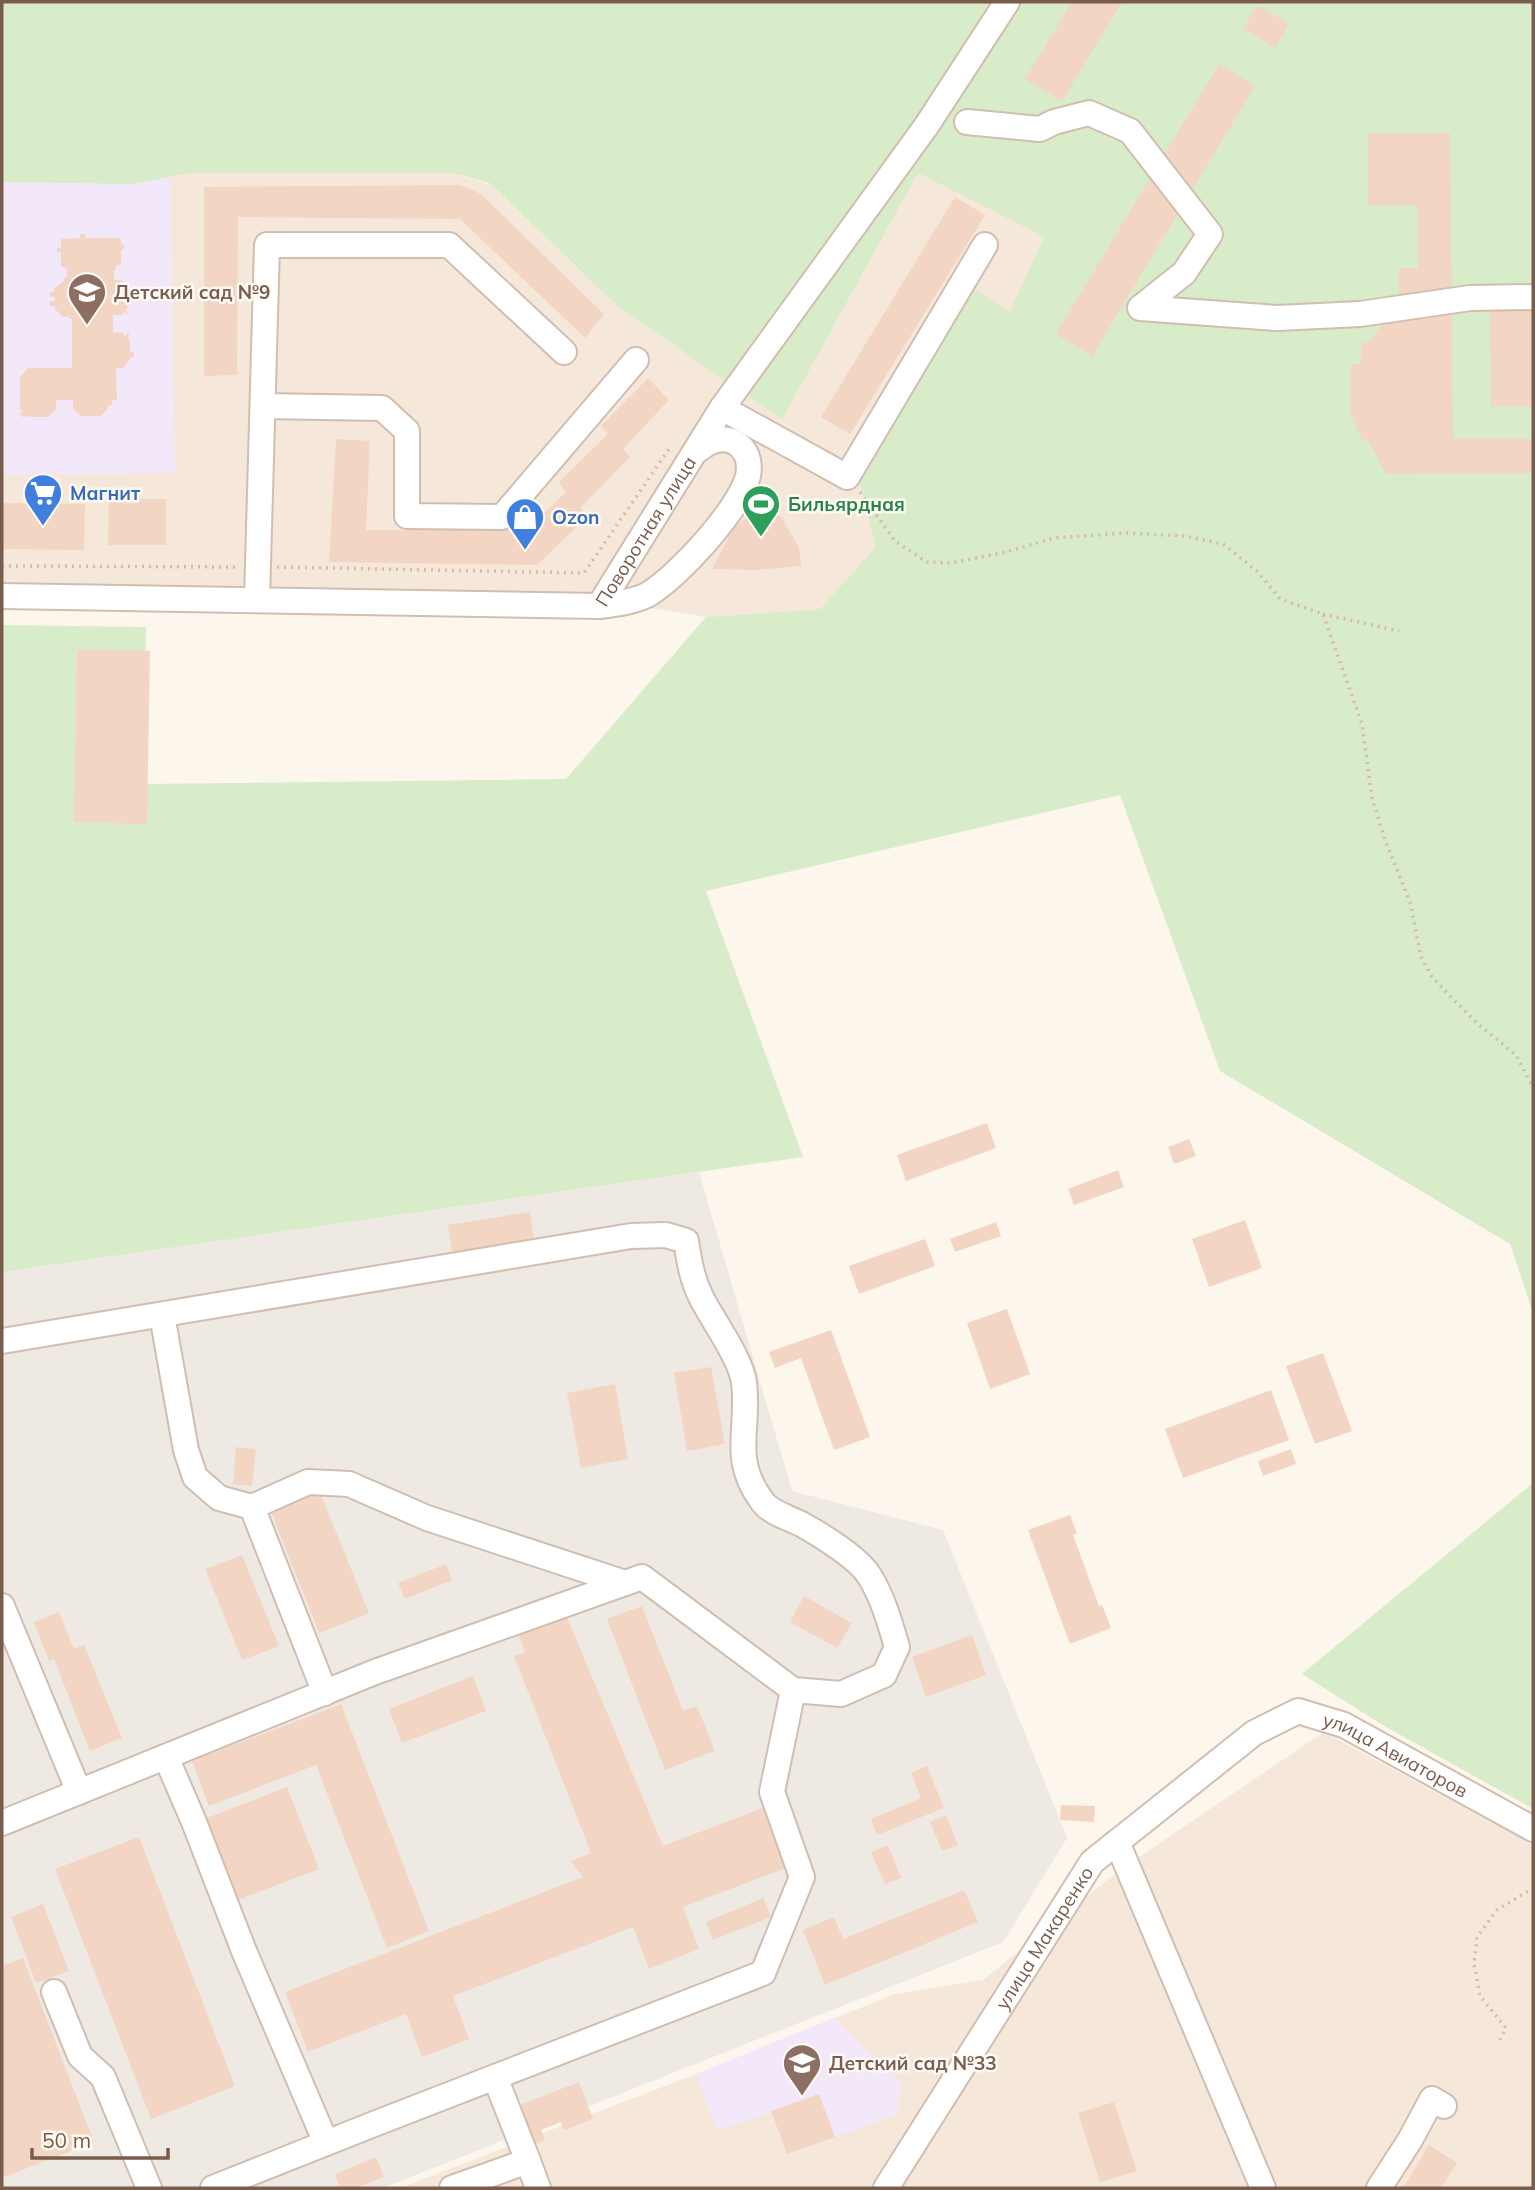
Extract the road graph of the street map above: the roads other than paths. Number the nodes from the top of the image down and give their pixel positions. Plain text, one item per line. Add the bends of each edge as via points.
1 (1007, 2) edge
2 (967, 122) dead end
3 (985, 245) dead end
4 (1533, 297) edge
5 (565, 352) dead end
6 (636, 360) dead end
7 (263, 406) junction
8 (722, 408) junction
9 (685, 446) junction
10 (2, 596) edge
11 (257, 600) junction
12 (599, 606) junction
13 (162, 1315) junction
14 (2, 1341) edge
15 (252, 1507) junction
16 (625, 1583) junction
17 (2, 1605) edge
18 (793, 1690) junction
19 (325, 1693) junction
20 (1254, 1733) joint
21 (166, 1757) junction
22 (79, 1792) junction
23 (2, 1824) edge
24 (1533, 1829) edge
25 (1117, 1842) junction
26 (54, 1992) dead end
27 (495, 2077) junction
28 (1444, 2106) dead end
29 (326, 2143) junction
30 (528, 2161) junction
31 (149, 2188) edge
32 (213, 2188) edge
33 (452, 2188) edge
34 (538, 2188) edge
35 (886, 2188) edge
36 (1262, 2188) edge
37 (1379, 2188) edge

1 - 8 street, Поворотная улица via 927,125
2 - 4 street via 1040,129 1090,113 1130,131 1210,234 1184,273 1140,308 1277,318 1360,314 1470,298
3 - 8 street via 847,477
5 - 7 street via 449,244 267,245
6 - 7 street via 502,517 407,516 407,431 382,408
7 - 11 street
8 - 9 street, Поворотная улица
9 - 12 street, Поворотная улица
9 - 12 street via 727,440 742,446 750,457 742,491 703,544 666,581 646,595
10 - 11 street, Поворотная улица
11 - 12 street, Поворотная улица
13 - 14 street
13 - 15 street via 195,1477 219,1499
13 - 18 street via 631,1236 666,1234 686,1241 700,1295 744,1381 742,1457 751,1486 765,1505 843,1551 869,1574 887,1611 897,1647 884,1675 841,1694
15 - 16 street via 309,1482 349,1484 427,1518
15 - 19 street
16 - 18 street via 642,1577
16 - 19 street
17 - 22 street
18 - 27 street via 772,1792 802,1877 763,1973
19 - 21 street
20 - 24 street, улица Авиаторов via 1298,1711 1344,1725
20 - 25 street, улица Макаренко
21 - 22 street
21 - 29 street
22 - 23 street
25 - 35 street, улица Макаренко via 1092,1862
25 - 36 street
26 - 31 street via 80,2056 103,2077
27 - 29 street
27 - 30 street
28 - 37 street via 1432,2099
29 - 32 street
30 - 33 street
30 - 34 street

